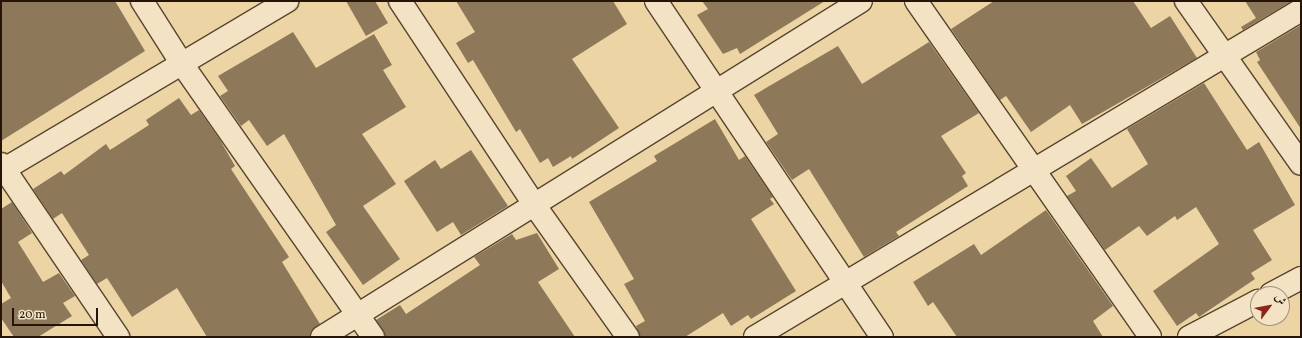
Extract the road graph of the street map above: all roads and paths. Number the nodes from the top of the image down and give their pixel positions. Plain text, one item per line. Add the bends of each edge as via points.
1 (142, 1) edge
2 (287, 1) edge
3 (400, 1) edge
4 (656, 1) edge
5 (861, 1) edge
6 (916, 1) edge
7 (1186, 1) edge
8 (1301, 10) edge
9 (1224, 58) junction
10 (182, 64) junction
11 (715, 90) junction
12 (1301, 164) edge
13 (2, 168) edge
14 (1034, 169) junction
15 (532, 203) junction
16 (1301, 278) edge
17 (846, 284) junction
18 (1286, 286) edge
19 (1250, 305) edge
20 (357, 315) junction
21 (118, 337) edge
22 (322, 337) edge
23 (373, 337) edge
24 (628, 337) edge
25 (755, 337) edge
26 (882, 337) edge
27 (1150, 337) edge
28 (1189, 337) edge

1 - 10 street
2 - 10 street
3 - 15 street
4 - 11 street
5 - 11 street
6 - 14 street
7 - 9 street
8 - 9 street
9 - 12 street
9 - 14 street
10 - 13 street
10 - 20 street
11 - 15 street
11 - 17 street
13 - 21 street
14 - 17 street
14 - 27 street
15 - 20 street
15 - 24 street
16 - 18 street
17 - 25 street
17 - 26 street
19 - 28 street
20 - 22 street
20 - 23 street

